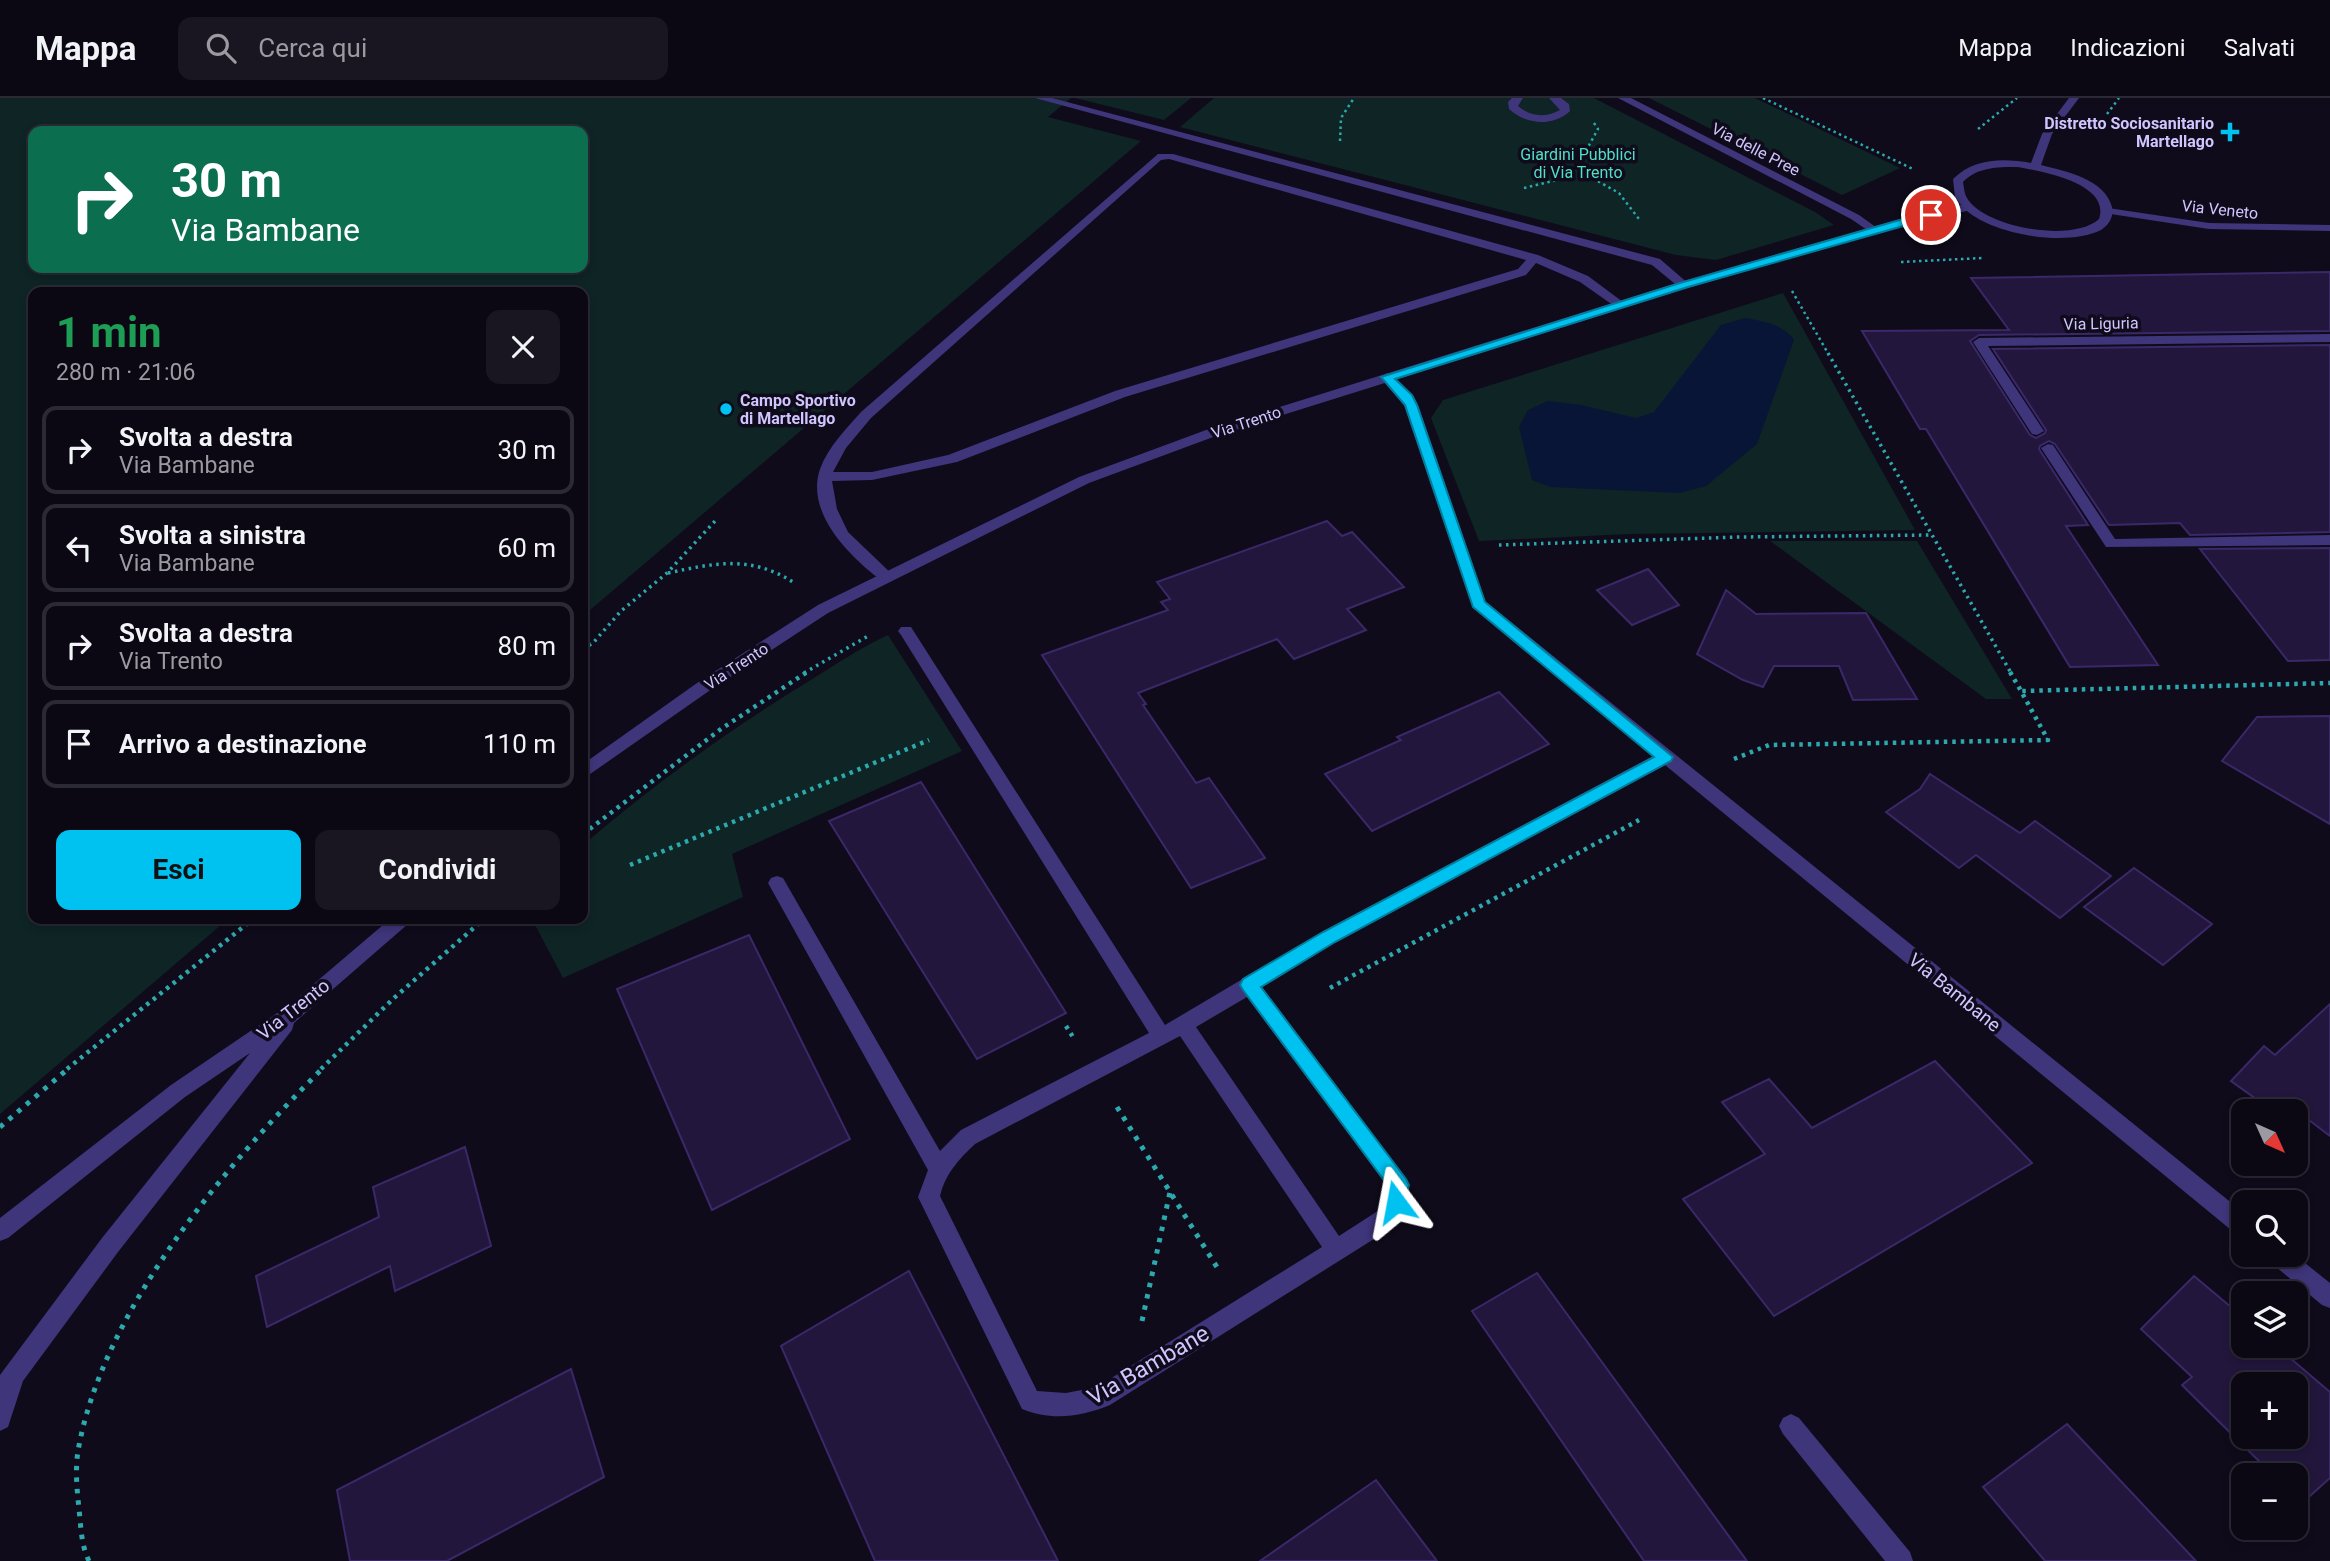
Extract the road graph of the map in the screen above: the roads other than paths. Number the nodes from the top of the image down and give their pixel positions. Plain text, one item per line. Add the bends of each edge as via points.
1 (1040, 98) edge
2 (1518, 98) edge
3 (1554, 98) edge
4 (1623, 98) edge
5 (2074, 98) edge
6 (2035, 166) junction
7 (1969, 207) junction
8 (2108, 211) junction
9 (2330, 228) edge
10 (1874, 230) junction
11 (1534, 258) junction
12 (1684, 285) junction
13 (1621, 305) junction
14 (2330, 338) edge
15 (1387, 377) junction
16 (2037, 431) dead end
17 (2048, 448) dead end
18 (824, 477) junction
19 (2330, 540) edge
20 (887, 577) junction
21 (906, 631) dead end
22 (1666, 757) junction
23 (588, 769) edge
24 (778, 883) dead end
25 (396, 924) edge
26 (1249, 985) junction
27 (296, 1011) junction
28 (1183, 1025) junction
29 (1161, 1036) junction
30 (939, 1169) junction
31 (2231, 1216) edge
32 (0, 1231) edge
33 (1336, 1250) junction
34 (2293, 1267) edge
35 (2330, 1297) edge
36 (16, 1374) junction
37 (0, 1394) edge
38 (0, 1419) edge
39 (1791, 1426) dead end
40 (1901, 1561) edge

1 - 12 street via 1656,262
2 - 3 street via 1513,107 1538,119 1565,111
4 - 10 street, Via delle Pree
5 - 6 street via 2047,134
6 - 7 street via 1992,164 1963,174 1957,189
6 - 8 street via 2090,187
7 - 8 street via 2006,227 2054,235 2094,229
7 - 10 street, Via Trento
8 - 9 street, Via Veneto via 2209,226
10 - 12 street, Via Trento
11 - 13 street via 1584,279
11 - 18 street via 1522,272 1120,394 953,459 872,476
11 - 18 street via 1169,156 1158,157 866,415 841,443
12 - 13 street, Via Trento
13 - 15 street, Via Trento
14 - 16 street, Via Liguria via 1979,342
15 - 20 street, Via Trento via 1211,433 1084,480
15 - 22 street, Via Bambane via 1408,398 1478,604
17 - 19 street via 2111,544
18 - 20 street via 831,512 846,541
20 - 23 street, Via Trento via 703,687
21 - 29 street
22 - 26 street, Via Bambane via 1329,937
22 - 31 street, Via Bambane
24 - 30 street
25 - 27 street, Via Trento
26 - 28 street, Via Bambane
26 - 33 street, Via Bambane via 1399,1185 1396,1202 1401,1207
27 - 32 street, Via Trento via 178,1091
27 - 36 street via 110,1245
28 - 29 street, Via Bambane
28 - 33 street
29 - 30 street, Via Bambane via 968,1137
30 - 33 street, Via Bambane via 929,1196 1030,1401 1049,1407 1102,1397
34 - 35 street
36 - 37 street
36 - 38 street
39 - 40 street

